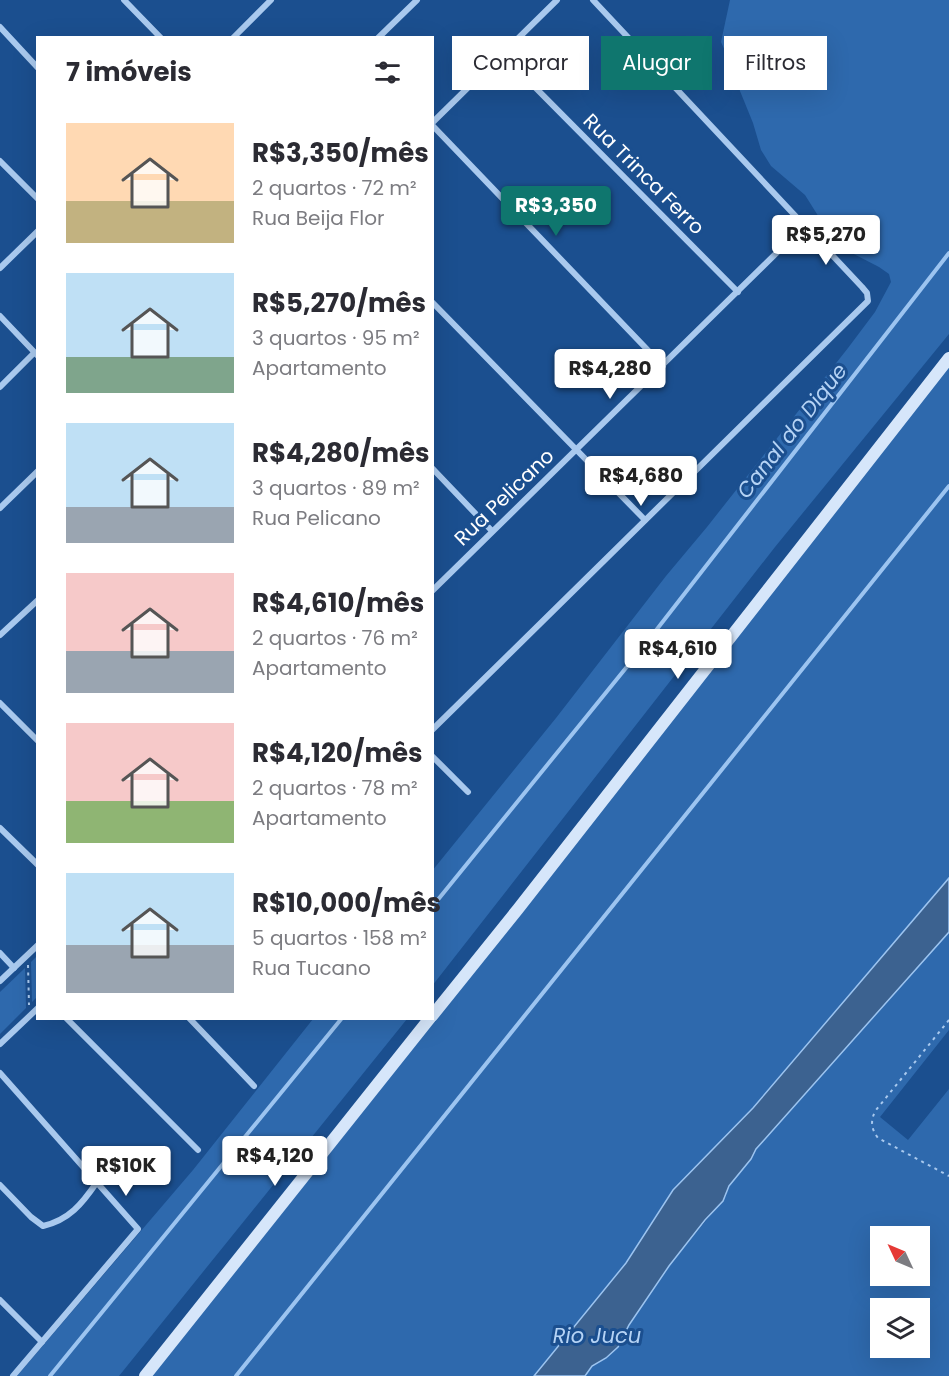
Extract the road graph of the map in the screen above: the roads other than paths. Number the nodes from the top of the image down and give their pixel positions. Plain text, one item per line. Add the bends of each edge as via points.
1 (124, 0) edge
2 (271, 0) edge
3 (417, 0) edge
4 (556, 0) edge
5 (593, 0) edge
6 (0, 27) edge
7 (159, 36) edge
8 (235, 36) edge
9 (380, 36) edge
10 (520, 36) edge
11 (36, 66) edge
12 (466, 90) edge
13 (538, 90) edge
14 (434, 122) edge
15 (434, 126) edge
16 (0, 161) edge
17 (36, 197) edge
18 (804, 226) junction
19 (36, 233) edge
20 (0, 268) edge
21 (738, 292) junction
22 (434, 304) edge
23 (0, 316) edge
24 (36, 355) edge
25 (949, 358) edge
26 (663, 366) junction
27 (0, 387) edge
28 (577, 448) junction
29 (434, 470) edge
30 (36, 473) edge
31 (0, 508) edge
32 (645, 520) junction
33 (492, 531) junction
34 (434, 589) edge
35 (36, 604) edge
36 (0, 636) edge
37 (0, 703) edge
38 (434, 728) edge
39 (36, 739) edge
40 (434, 758) edge
41 (468, 792) dead end
42 (0, 828) edge
43 (36, 863) edge
44 (36, 947) edge
45 (0, 953) edge
46 (14, 968) junction
47 (0, 981) edge
48 (36, 1009) edge
49 (434, 1013) edge
50 (68, 1020) edge
51 (191, 1020) edge
52 (429, 1020) edge
53 (0, 1044) edge
54 (0, 1073) edge
55 (254, 1086) dead end
56 (198, 1150) dead end
57 (97, 1182) junction
58 (0, 1185) edge
59 (0, 1300) edge
60 (42, 1342) junction
61 (13, 1376) edge
62 (145, 1376) edge

1 - 7 street
2 - 8 street
3 - 9 street
4 - 10 street
5 - 18 street
6 - 11 street
12 - 14 street
13 - 21 street, Rua Trinca Ferro
15 - 26 street
16 - 17 street
18 - 21 street, Rua Pelicano
18 - 32 street via 862,287 868,301
19 - 20 street
21 - 26 street, Rua Pelicano
22 - 28 street
23 - 24 street
24 - 27 street
25 - 49 main road
26 - 28 street, Rua Pelicano
28 - 32 street
28 - 33 street, Rua Pelicano
29 - 33 street
30 - 31 street
32 - 38 street
33 - 34 street, Rua Pelicano
35 - 36 street
37 - 39 street
40 - 41 street
42 - 43 street
44 - 46 street
45 - 46 street
46 - 47 street
48 - 53 street
50 - 56 street
51 - 55 street
52 - 62 main road
54 - 57 street
57 - 58 street via 82,1205 55,1223 43,1226
57 - 60 street via 138,1229
59 - 60 street
60 - 61 street

